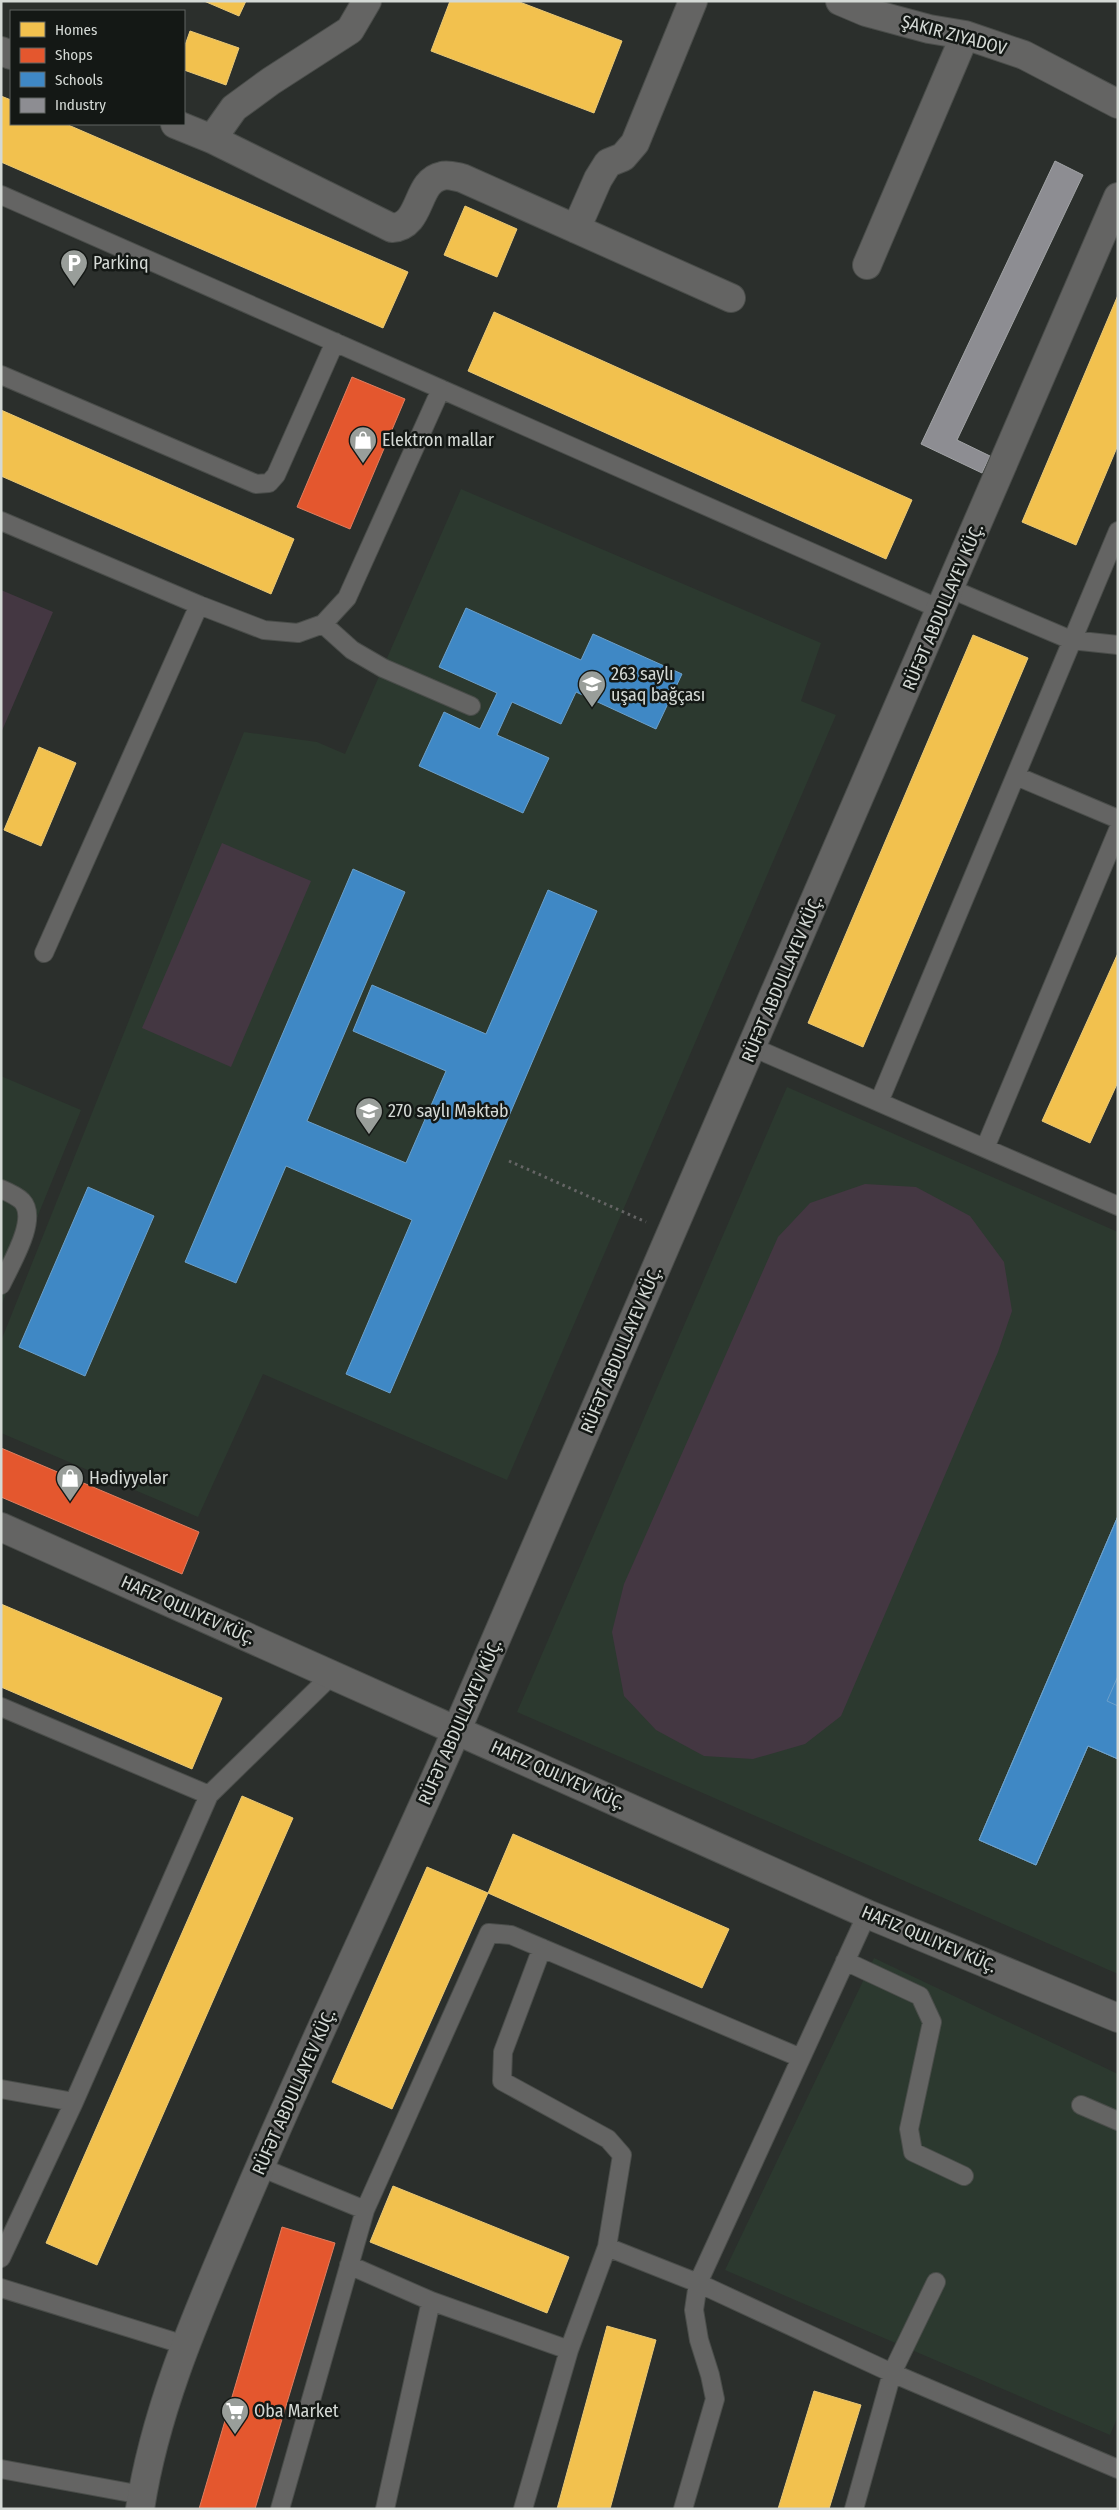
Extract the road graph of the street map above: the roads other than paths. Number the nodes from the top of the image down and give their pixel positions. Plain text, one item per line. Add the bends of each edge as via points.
1 (367, 1) edge
2 (693, 1) edge
3 (840, 1) edge
4 (965, 35) junction
5 (1118, 104) edge
6 (177, 125) edge
7 (212, 139) junction
8 (1, 195) edge
9 (1118, 197) edge
10 (576, 230) junction
11 (868, 265) dead end
12 (731, 298) dead end
13 (335, 342) junction
14 (1, 375) edge
15 (441, 389) junction
16 (1, 521) edge
17 (1118, 531) edge
18 (946, 600) junction
19 (199, 605) junction
20 (323, 624) junction
21 (1071, 640) junction
22 (1118, 645) edge
23 (471, 706) dead end
24 (1016, 776) junction
25 (1118, 819) edge
26 (1118, 830) edge
27 (44, 954) dead end
28 (752, 1047) junction
29 (878, 1102) junction
30 (985, 1148) junction
31 (1, 1189) edge
32 (1118, 1206) edge
33 (1, 1284) edge
34 (1, 1527) edge
35 (333, 1674) junction
36 (1, 1707) edge
37 (457, 1730) junction
38 (208, 1795) junction
39 (867, 1914) junction
40 (542, 1948) junction
41 (845, 1961) junction
42 (1118, 2018) edge
43 (802, 2058) junction
44 (1, 2089) edge
45 (74, 2102) junction
46 (1080, 2105) dead end
47 (1118, 2121) edge
48 (260, 2167) junction
49 (964, 2176) dead end
50 (365, 2210) junction
51 (607, 2247) junction
52 (1, 2258) edge
53 (349, 2265) junction
54 (936, 2282) dead end
55 (698, 2284) junction
56 (1, 2288) edge
57 (431, 2301) junction
58 (185, 2345) junction
59 (569, 2350) junction
60 (892, 2372) junction
61 (1, 2469) edge
62 (1118, 2469) edge
63 (141, 2502) edge
64 (280, 2509) edge
65 (385, 2509) edge
66 (523, 2509) edge
67 (683, 2509) edge
68 (854, 2509) edge

1 - 7 street via 350,30 271,80 234,108
2 - 10 street via 635,143 623,157 608,163
3 - 4 street, ŞAKIR ZIYADOV via 866,12
4 - 5 street, ŞAKIR ZIYADOV via 1024,55
4 - 11 street
6 - 7 street
7 - 10 street via 392,228 402,227 411,219 430,182 443,175 462,178
8 - 13 lane
9 - 18 street, RÜFƏT ABDULLAYEV KÜÇ.
10 - 12 street
13 - 14 lane via 276,475 269,483 256,484
13 - 15 lane
15 - 18 lane
15 - 20 lane via 347,598
16 - 19 lane
17 - 21 lane
18 - 21 lane
18 - 28 street, RÜFƏT ABDULLAYEV KÜÇ.
19 - 20 lane via 264,630 298,633
19 - 27 lane
20 - 23 lane via 352,650 383,668
21 - 22 lane
21 - 24 lane
24 - 25 lane
24 - 29 lane
26 - 30 lane
28 - 29 lane
28 - 37 street, RÜFƏT ABDULLAYEV KÜÇ.
29 - 30 lane
30 - 32 lane
31 - 33 lane via 22,1201 28,1217 26,1229
34 - 35 street, HAFIZ QULIYEV KÜÇ.
35 - 37 street, HAFIZ QULIYEV KÜÇ.
35 - 38 lane
36 - 38 lane
37 - 39 street, HAFIZ QULIYEV KÜÇ.
37 - 48 street, RÜFƏT ABDULLAYEV KÜÇ.
38 - 45 lane
39 - 41 lane
39 - 42 street, HAFIZ QULIYEV KÜÇ.
40 - 43 lane
40 - 50 lane via 511,1935 489,1933
40 - 51 lane via 503,2052 502,2081 608,2139 622,2155
41 - 43 lane
41 - 49 lane via 920,1996 932,2022 909,2129 913,2152
43 - 55 lane
44 - 45 lane
45 - 52 lane
46 - 47 lane
48 - 50 lane
48 - 58 street, RÜFƏT ABDULLAYEV KÜÇ.
50 - 53 lane
51 - 55 lane
51 - 59 lane
53 - 57 lane
53 - 64 lane
54 - 60 lane
55 - 60 lane
55 - 67 lane via 694,2310 698,2340 715,2399
56 - 58 lane
57 - 59 lane
57 - 65 lane
58 - 63 street, RÜFƏT ABDULLAYEV KÜÇ. via 161,2415
59 - 66 lane
60 - 62 lane
60 - 68 lane
61 - 63 lane

